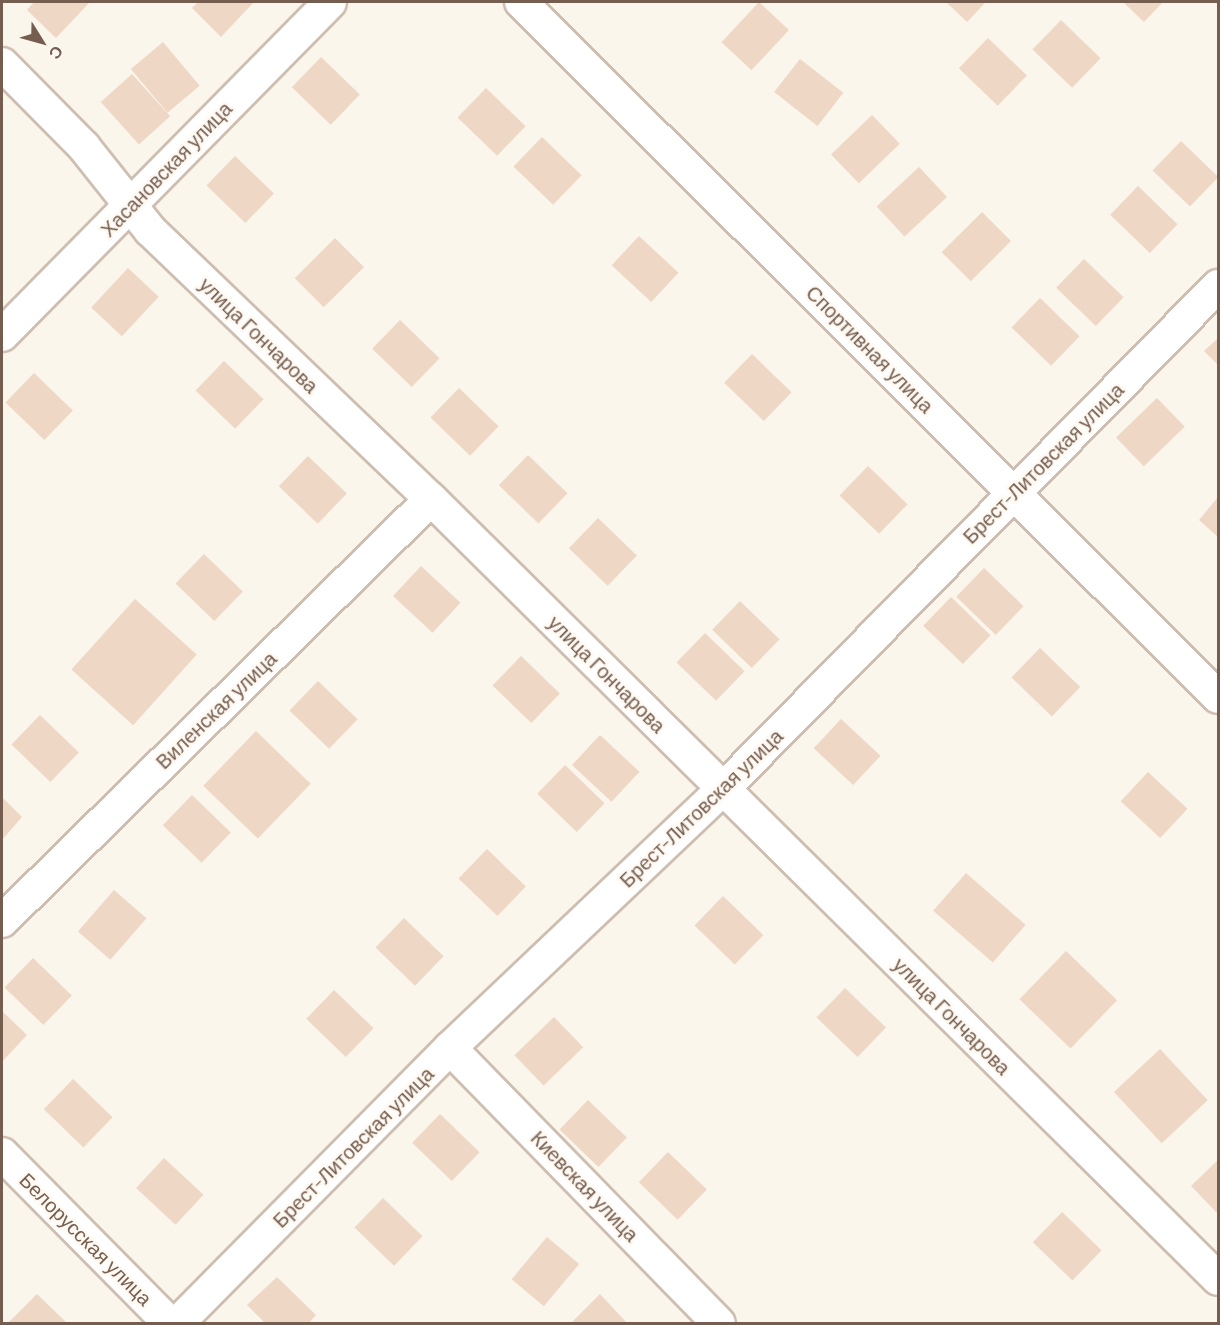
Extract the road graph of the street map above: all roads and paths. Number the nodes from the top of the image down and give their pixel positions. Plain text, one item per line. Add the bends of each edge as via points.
1 (330, 2) edge
2 (521, 2) edge
3 (2, 64) edge
4 (131, 205) junction
5 (1218, 286) edge
6 (2, 335) edge
7 (1014, 493) junction
8 (431, 499) junction
9 (1218, 697) edge
10 (723, 789) junction
11 (2, 921) edge
12 (450, 1048) junction
13 (2, 1154) edge
14 (1218, 1279) edge
15 (170, 1323) edge
16 (177, 1323) edge
17 (719, 1323) edge

1 - 4 street, Хасановская улица
2 - 7 street, Спортивная улица
3 - 4 street, улица Гончарова via 84,147
4 - 6 street, Хасановская улица
4 - 8 street, улица Гончарова via 150,230
5 - 7 street, Брест-Литовская улица
7 - 9 street, Спортивная улица
7 - 10 street, Брест-Литовская улица
8 - 10 street, улица Гончарова
8 - 11 street, Виленская улица
10 - 12 street, Брест-Литовская улица
10 - 14 street, улица Гончарова
12 - 16 street, Брест-Литовская улица
12 - 17 street, Киевская улица
13 - 15 street, Белорусская улица

